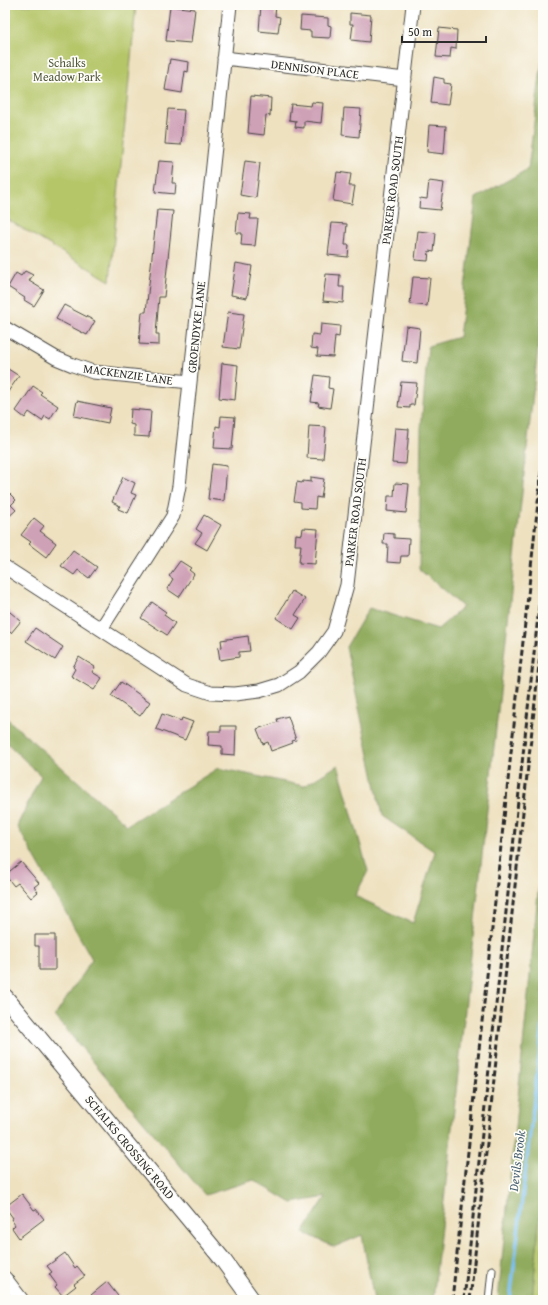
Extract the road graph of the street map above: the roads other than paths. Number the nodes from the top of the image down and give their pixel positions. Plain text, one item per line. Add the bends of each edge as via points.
1 (230, 5) edge
2 (413, 5) edge
3 (224, 58) junction
4 (405, 79) junction
5 (5, 328) edge
6 (190, 382) junction
7 (5, 567) edge
8 (101, 629) junction
9 (5, 997) edge
10 (492, 1270) dead end
11 (5, 1278) edge
12 (22, 1300) edge
13 (252, 1300) edge
14 (489, 1300) edge

1 - 3 street, GROENDYKE LANE
2 - 4 street, PARKER ROAD SOUTH
3 - 4 street, DENNISON PLACE
3 - 6 street, GROENDYKE LANE
4 - 8 street, PARKER ROAD SOUTH via 347,585 334,631 319,652 299,672 279,684 260,691 235,694 211,693 186,685
5 - 6 street, MACKENZIE LANE via 56,358 93,372
6 - 8 street, GROENDYKE LANE via 179,486 172,516
7 - 8 street, PARKER ROAD SOUTH
9 - 13 street, SCHALKS CROSSING ROAD via 224,1260
10 - 14 lane
11 - 12 street

